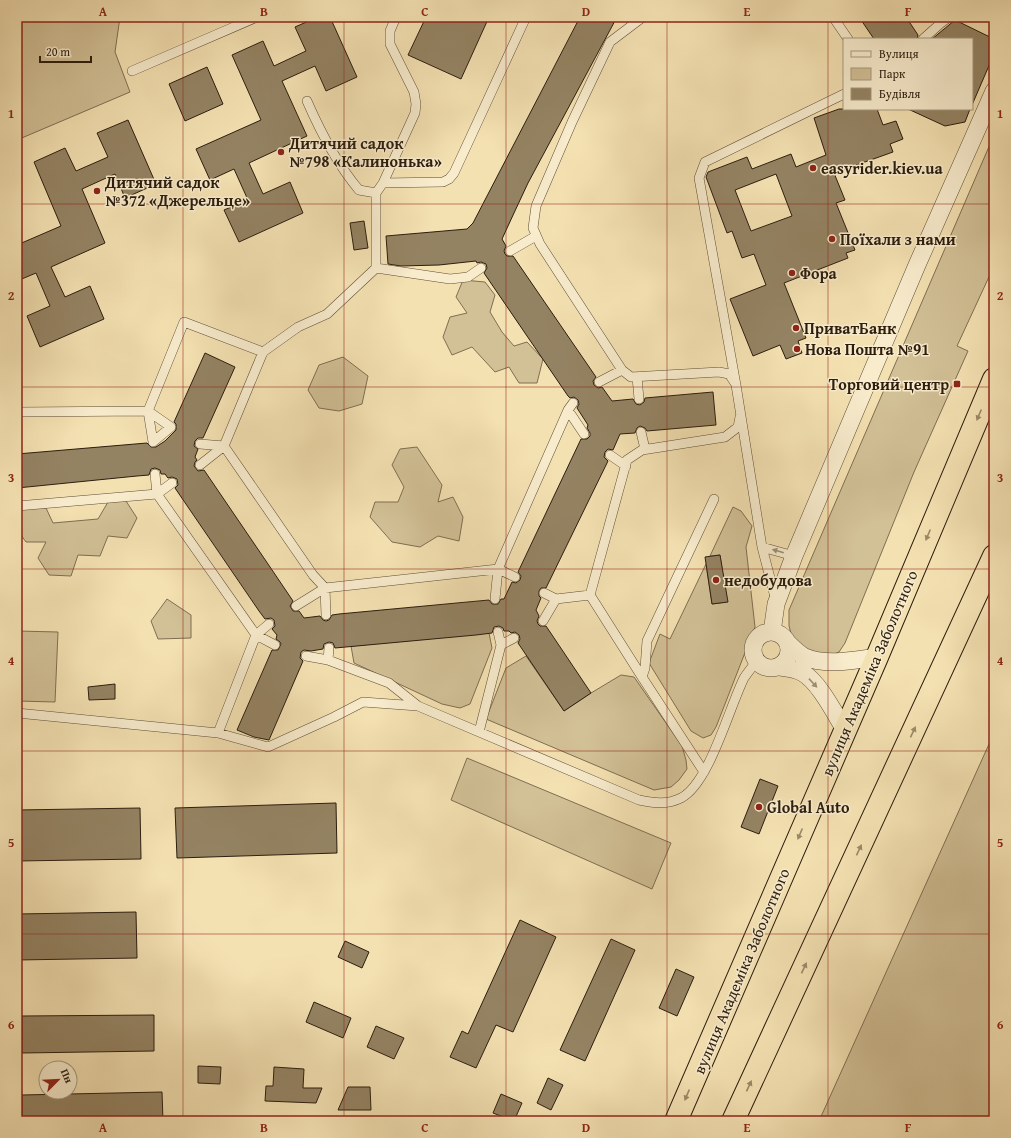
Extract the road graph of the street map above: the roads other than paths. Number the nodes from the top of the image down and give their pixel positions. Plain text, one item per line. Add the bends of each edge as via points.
1 (257, 17) edge
2 (396, 17) edge
3 (526, 17) edge
4 (643, 17) edge
5 (833, 17) edge
6 (942, 19) edge
7 (847, 38) edge
8 (924, 38) edge
9 (132, 71) dead end
10 (994, 91) edge
11 (843, 94) edge
12 (307, 101) dead end
13 (383, 183) junction
14 (376, 193) junction
15 (536, 236) junction
16 (510, 251) dead end
17 (376, 268) junction
18 (481, 268) dead end
19 (263, 352) junction
20 (622, 370) junction
21 (637, 376) junction
22 (994, 379) edge
23 (599, 382) dead end
24 (736, 385) junction
25 (639, 399) dead end
26 (17, 412) edge
27 (741, 414) junction
28 (641, 432) dead end
29 (584, 434) dead end
30 (200, 444) dead end
31 (224, 446) junction
32 (645, 449) junction
33 (610, 455) dead end
34 (200, 465) dead end
35 (626, 466) junction
36 (155, 474) dead end
37 (172, 483) dead end
38 (157, 494) junction
39 (714, 499) dead end
40 (17, 506) edge
41 (762, 547) junction
42 (794, 556) junction
43 (994, 556) edge
44 (498, 569) junction
45 (515, 577) dead end
46 (325, 588) junction
47 (544, 593) dead end
48 (590, 595) junction
49 (495, 599) dead end
50 (556, 599) junction
51 (776, 604) junction
52 (296, 606) dead end
53 (326, 615) dead end
54 (543, 622) dead end
55 (269, 624) dead end
56 (498, 632) dead end
57 (772, 632) junction
58 (256, 635) junction
59 (514, 638) dead end
60 (788, 643) junction
61 (275, 645) dead end
62 (501, 645) junction
63 (329, 648) dead end
64 (306, 656) dead end
65 (877, 657) junction
66 (328, 660) junction
67 (757, 661) junction
68 (779, 666) junction
69 (642, 677) junction
70 (418, 706) junction
71 (17, 713) edge
72 (845, 730) junction
73 (479, 732) junction
74 (218, 733) junction
75 (704, 772) junction
76 (676, 1121) edge
77 (733, 1121) edge

1 - 9 lane
2 - 13 lane via 390,31 390,44 414,92 416,104 415,114
3 - 13 lane via 449,179 443,182
4 - 15 lane via 610,42 536,206 533,228
5 - 7 lane
6 - 8 lane
10 - 42 street
11 - 24 lane via 705,162 699,178
12 - 14 lane via 346,175 358,190
13 - 14 lane
14 - 17 lane
15 - 16 lane
15 - 20 lane
17 - 18 lane via 450,280 468,277
17 - 19 lane via 327,314 298,327
19 - 26 lane via 184,322 148,410
19 - 31 lane
20 - 21 lane via 631,377
20 - 23 lane
21 - 24 lane via 719,372 729,374
21 - 25 lane
22 -> 65 highway, вулиця Академіка Заболотного
24 - 27 lane
27 - 32 lane via 738,427 725,437
27 - 41 lane
28 - 32 lane
29 - 44 lane via 570,406
30 - 31 lane
31 - 34 lane
31 - 46 lane via 313,575
32 - 35 lane via 628,460
33 - 35 lane
35 - 48 lane
36 - 38 lane
37 - 38 lane
38 - 40 lane
38 - 58 lane
39 - 69 lane via 648,641
42 -> 41 lane
41 - 51 lane
42 - 51 street
77 -> 43 highway
44 - 45 lane
44 - 46 lane
44 - 49 lane
46 - 52 lane
46 - 53 lane
47 - 50 lane
48 - 50 lane
48 - 69 lane
50 - 54 lane
51 - 57 street
55 - 58 lane
56 - 62 lane
57 - 60 street via 783,636
57 - 67 street via 761,635 754,644
58 - 61 lane
58 - 74 lane
59 - 62 lane
60 - 65 street via 805,657 817,660 834,662
60 - 68 street via 788,658
62 - 73 lane
63 - 66 lane
64 - 66 lane
65 - 72 highway, вулиця Академіка Заболотного
66 - 70 lane via 390,683
67 - 68 street via 767,668
67 - 75 lane via 745,677
68 -> 72 street via 803,673 814,681
69 - 75 lane
70 - 73 lane
70 - 74 lane via 363,702 268,747
71 - 74 lane
72 -> 76 highway, вулиця Академіка Заболотного
73 - 75 lane via 639,800 656,804 682,798 694,789

